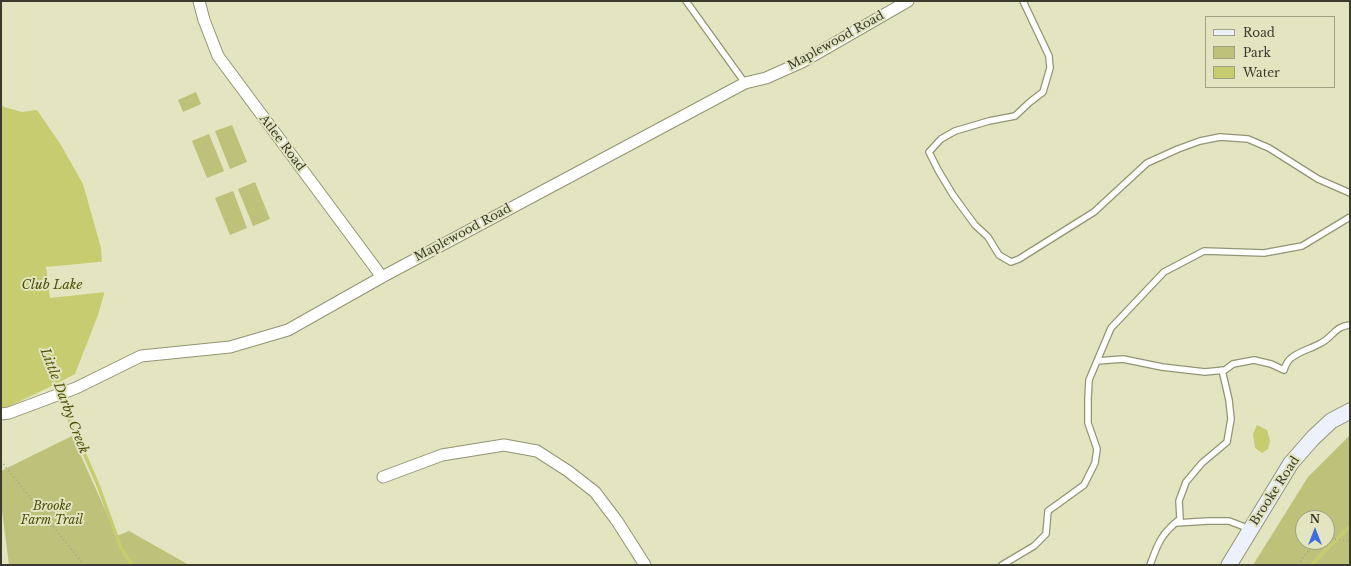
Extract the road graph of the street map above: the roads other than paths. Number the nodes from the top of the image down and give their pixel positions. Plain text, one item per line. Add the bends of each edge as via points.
1 (199, 1) edge
2 (686, 1) edge
3 (908, 1) edge
4 (1023, 1) edge
5 (745, 83) junction
6 (1350, 193) edge
7 (1350, 217) edge
8 (382, 277) junction
9 (1350, 325) edge
10 (1097, 361) junction
11 (1222, 370) junction
12 (1350, 411) edge
13 (1, 414) edge
14 (383, 477) dead end
15 (1176, 523) junction
16 (1250, 529) junction
17 (645, 565) edge
18 (1002, 565) edge
19 (1150, 565) edge
20 (1229, 565) edge

1 - 8 street, Atlee Road via 218,56
2 - 5 lane
3 - 5 street, Maplewood Road via 802,62 766,78
4 - 6 lane via 1049,56 1050,68 1043,92 1015,116 955,131 941,139 929,152 953,195 975,225 988,236 999,255 1011,262 1020,259 1094,212 1147,163 1200,141 1220,137 1248,138 1318,179
5 - 8 street, Maplewood Road
7 - 10 lane via 1302,246 1264,253 1204,251 1164,272 1111,328
8 - 13 street, Maplewood Road via 288,330 230,346 141,356 76,388
9 - 11 lane via 1343,326 1322,343 1288,360 1284,370 1254,360 1233,364
10 - 11 lane via 1123,359 1205,372
10 - 18 lane via 1089,380 1088,399 1088,423 1097,449 1095,463 1084,486 1048,511 1046,534 1034,546
11 - 15 lane via 1231,419 1227,442 1202,463 1186,482 1179,501 1180,519
12 - 16 main road, Brooke Road via 1331,421 1312,438 1291,463
14 - 17 street via 442,455 504,444 537,450 595,492
15 - 16 lane via 1229,521
15 - 19 lane via 1158,542
16 - 20 main road, Brooke Road

